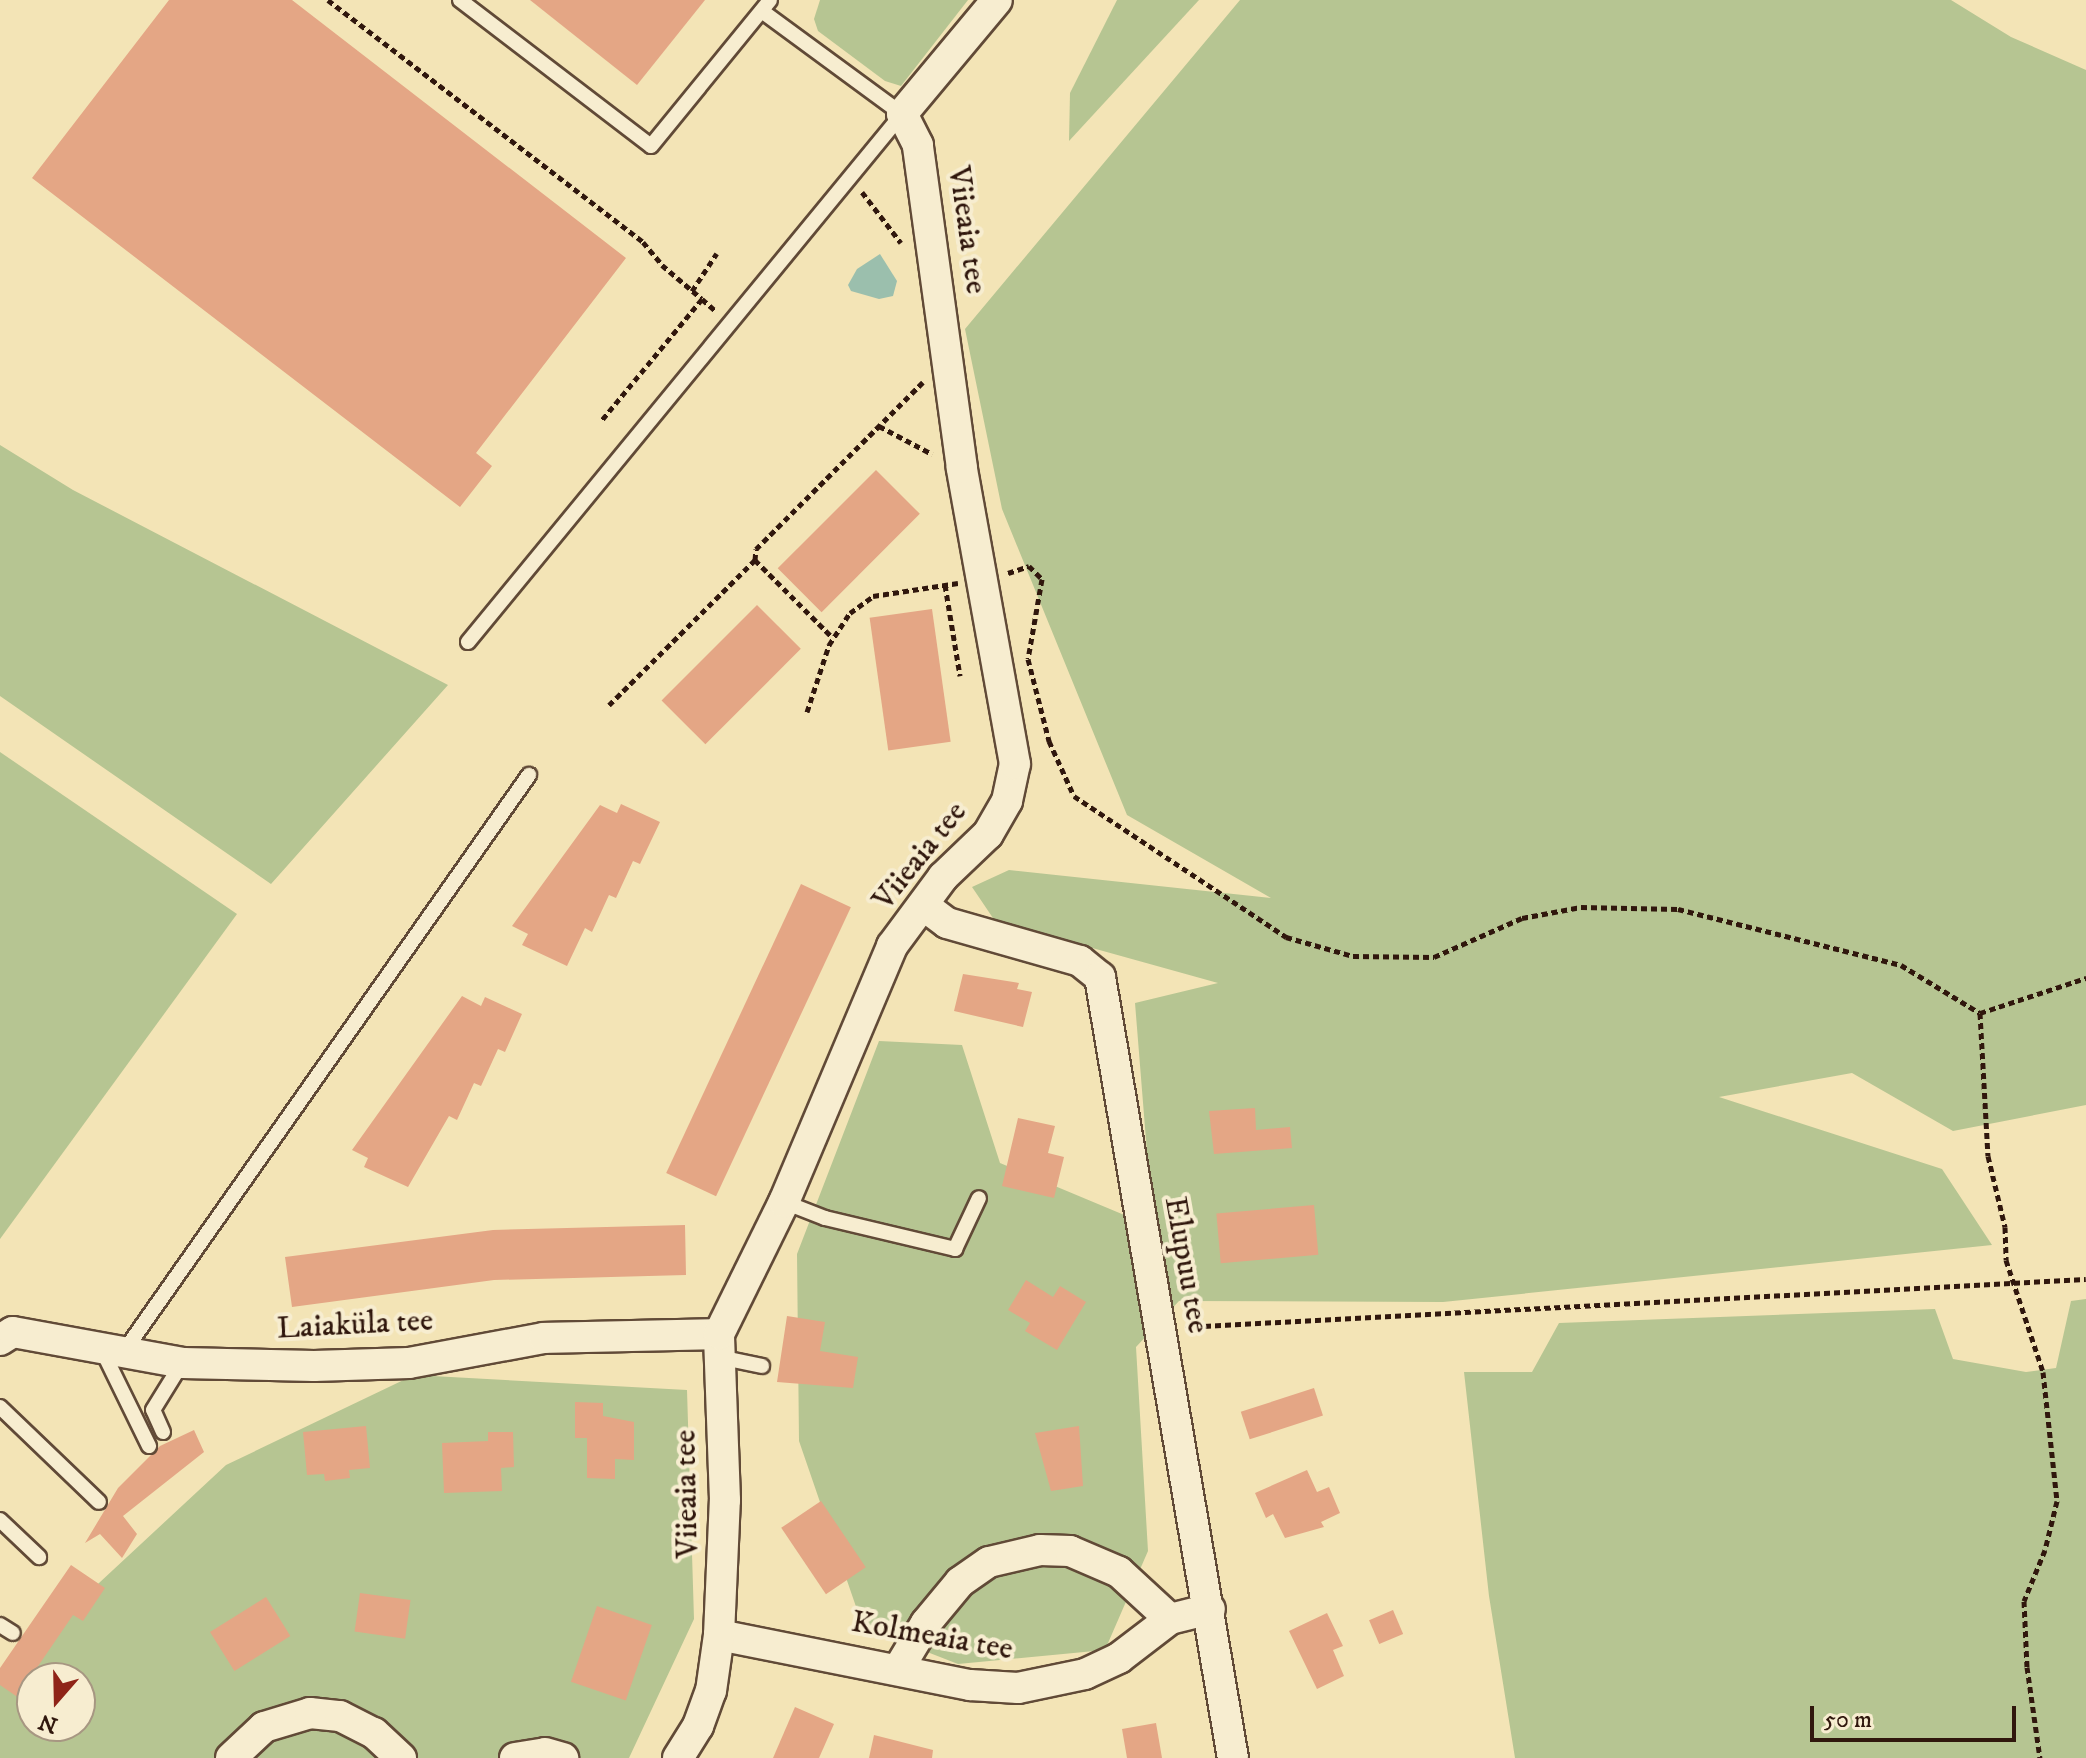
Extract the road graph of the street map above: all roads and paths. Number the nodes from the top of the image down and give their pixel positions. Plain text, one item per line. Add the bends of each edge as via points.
1 (328, 0) edge
2 (460, 0) edge
3 (997, 0) edge
4 (766, 6) edge
5 (902, 114) junction
6 (717, 253) dead end
7 (692, 291) junction
8 (926, 379) dead end
9 (601, 421) dead end
10 (879, 426) junction
11 (938, 457) dead end
12 (755, 560) junction
13 (970, 582) junction
14 (945, 585) junction
15 (833, 638) junction
16 (468, 642) dead end
17 (960, 676) dead end
18 (609, 705) dead end
19 (807, 712) dead end
20 (529, 775) dead end
21 (923, 905) junction
22 (2086, 978) edge
23 (1980, 1013) junction
24 (979, 1198) dead end
25 (784, 1202) junction
26 (2086, 1279) edge
27 (2016, 1285) junction
28 (1160, 1328) junction
29 (0, 1340) edge
30 (719, 1346) junction
31 (113, 1348) junction
32 (183, 1363) junction
33 (762, 1366) dead end
34 (0, 1407) edge
35 (163, 1432) dead end
36 (149, 1446) dead end
37 (99, 1502) dead end
38 (0, 1520) edge
39 (39, 1557) dead end
40 (1210, 1609) junction
41 (1170, 1619) junction
42 (0, 1625) edge
43 (13, 1633) dead end
44 (719, 1635) junction
45 (899, 1668) junction
46 (231, 1758) edge
47 (401, 1758) edge
48 (515, 1758) edge
49 (563, 1758) edge
50 (678, 1758) edge
51 (1233, 1758) edge
52 (2040, 1758) edge

1 - 7 path via 643,242
2 - 4 lane via 651,146
3 - 5 street
4 - 5 lane
5 - 13 street, Viieaia tee via 918,145
5 - 16 lane
6 - 7 path
7 - 9 path via 702,299
8 - 10 path
10 - 11 path
10 - 12 path via 756,549
12 - 15 path
12 - 18 path
13 - 14 path
13 - 21 street, Viieaia tee via 1015,764 1007,801 988,834
13 - 23 path via 1029,566 1042,579 1028,659 1049,741 1074,796 1286,937 1353,956 1434,957 1522,918 1581,907 1678,909 1901,965
14 - 15 path via 873,596 850,613
14 - 17 path
15 - 19 path
20 - 31 lane
21 - 25 street, Viieaia tee via 892,946
21 - 28 street, Elupuu tee via 947,923 1080,961 1100,977
22 - 23 path
23 - 27 path via 1988,1156 2005,1227 2006,1260
24 - 25 lane via 955,1249 825,1218
25 - 30 street, Viieaia tee
26 - 27 path
27 - 28 path
27 - 52 path via 2043,1372 2057,1501 2024,1601
28 - 40 street, Elupuu tee
29 - 31 street, Laiaküla tee via 13,1332
30 - 32 street, Laiaküla tee via 544,1338 409,1363
30 - 33 lane
30 - 44 street, Viieaia tee via 725,1500
31 - 32 street, Laiaküla tee
31 - 36 lane
32 - 35 lane via 153,1410
34 - 37 lane
38 - 39 lane
40 - 41 street, Kolmeaia tee
40 - 51 street, Elupuu tee
41 - 45 street, Kolmeaia tee via 1119,1658 1050,1684 970,1685
41 - 45 street via 1119,1572 1070,1551 1040,1550 989,1562 960,1582 926,1623
42 - 43 lane
44 - 45 street, Kolmeaia tee
44 - 50 street, Viieaia tee via 711,1691
46 - 47 street via 264,1727 310,1713 340,1716 374,1733
48 - 49 street via 545,1753

